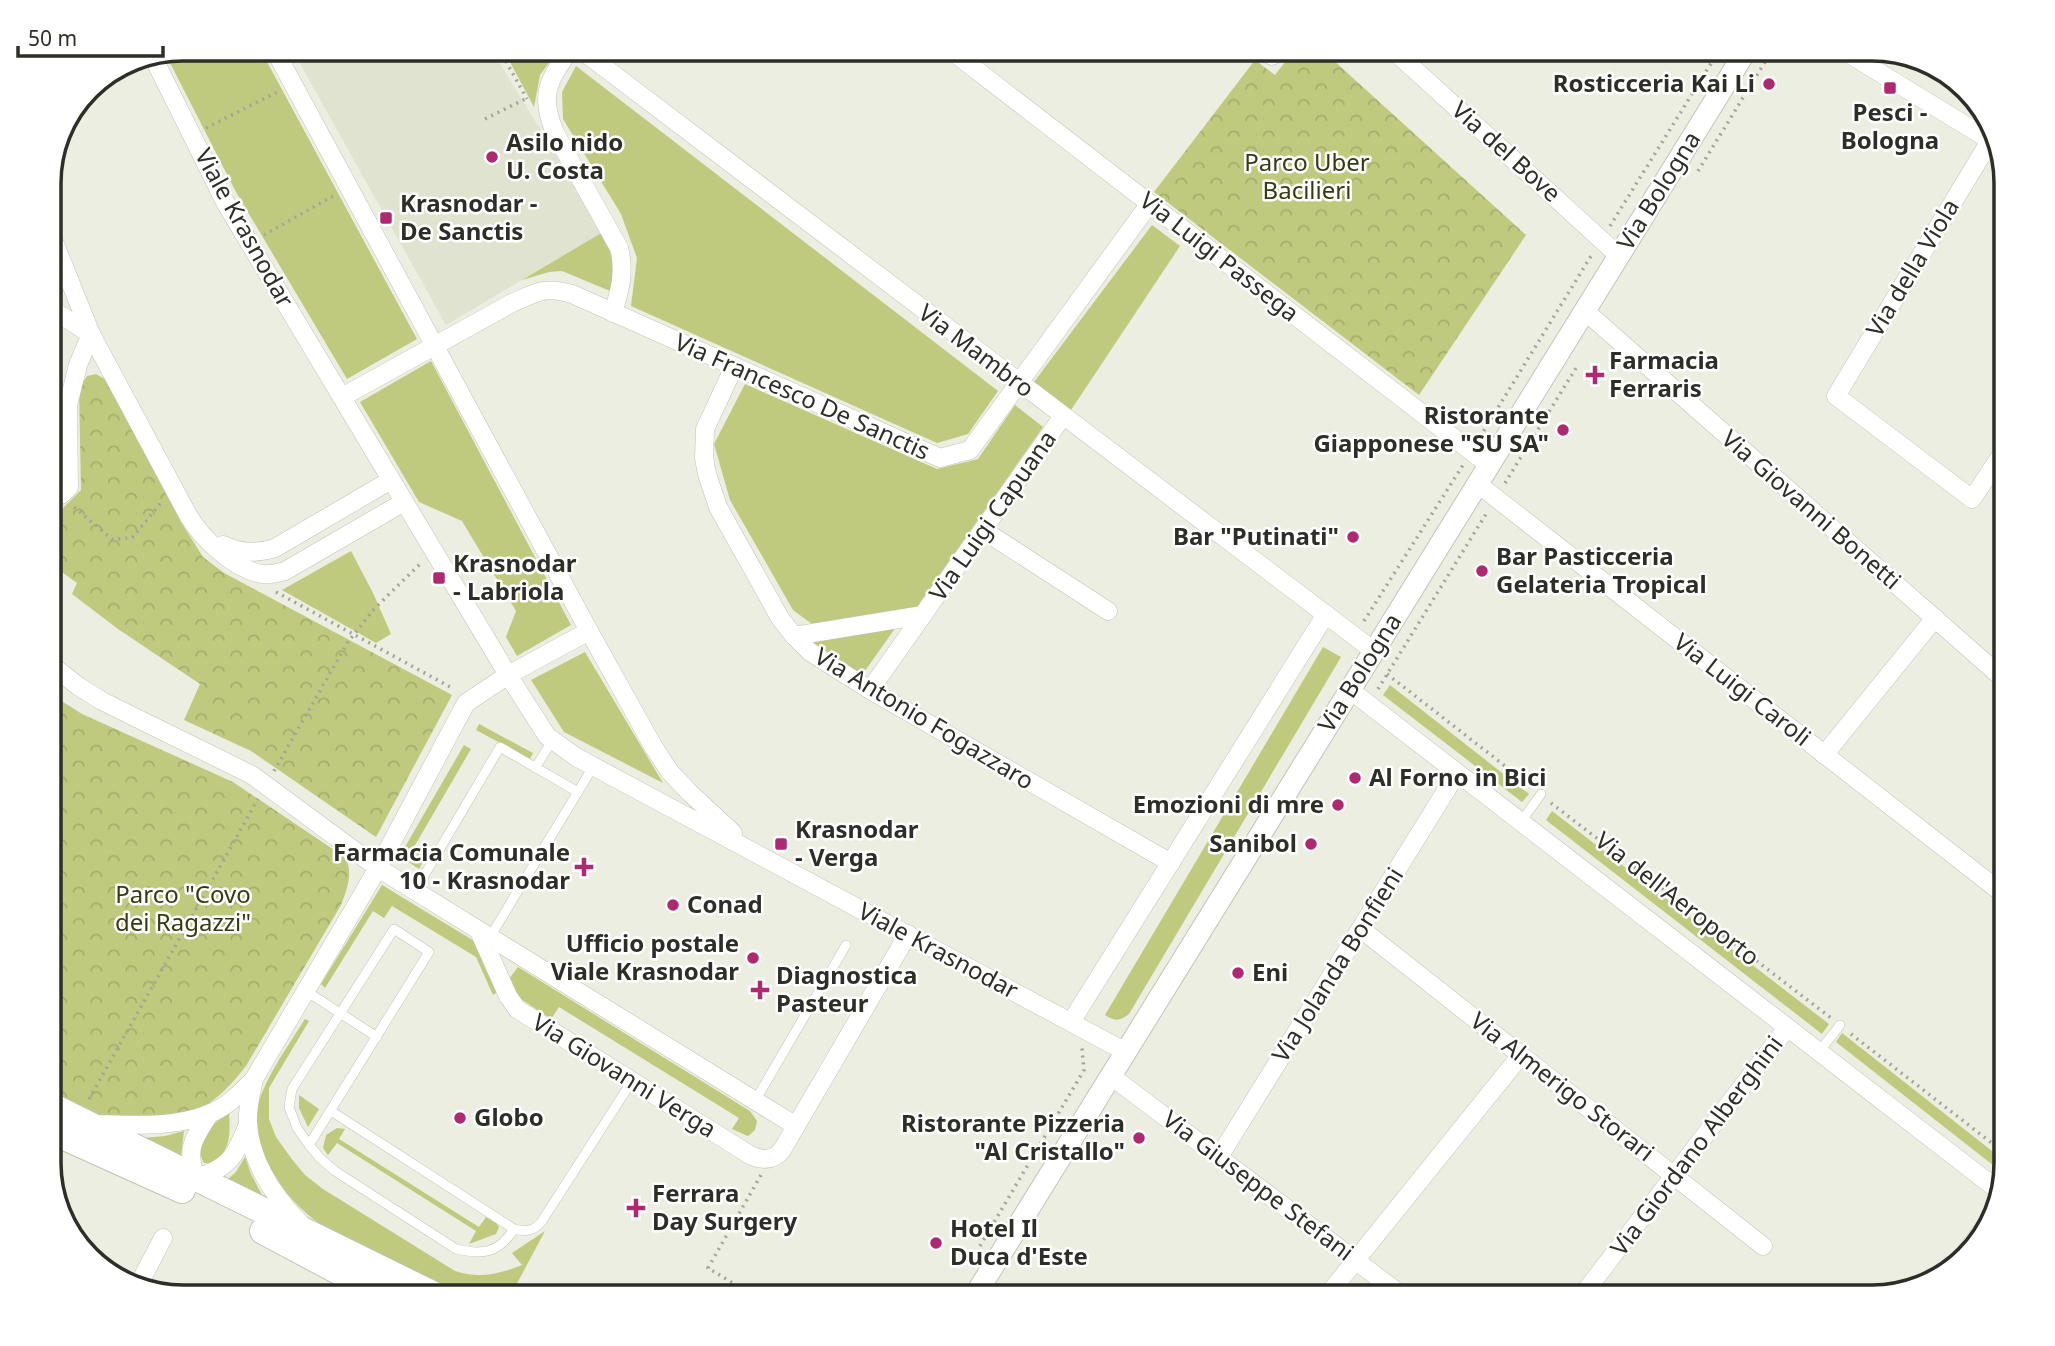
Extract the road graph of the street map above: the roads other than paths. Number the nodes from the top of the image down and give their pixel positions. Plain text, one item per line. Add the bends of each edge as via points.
1 (281, 61) edge
2 (562, 61) edge
3 (596, 61) edge
4 (965, 61) edge
5 (1405, 61) edge
6 (1740, 61) edge
7 (1860, 61) edge
8 (157, 65) edge
9 (1984, 138) edge
10 (1989, 149) edge
11 (1150, 203) junction
12 (1619, 256) junction
13 (62, 262) edge
14 (1585, 311) junction
15 (613, 313) junction
16 (62, 315) edge
17 (91, 334) junction
18 (435, 347) junction
19 (734, 368) junction
20 (1020, 384) junction
21 (342, 397) junction
22 (1063, 416) junction
23 (1489, 466) junction
24 (1994, 466) edge
25 (391, 480) junction
26 (1478, 484) junction
27 (62, 494) edge
28 (404, 502) junction
29 (196, 529) junction
30 (983, 530) junction
31 (1108, 611) dead end
32 (1326, 614) junction
33 (923, 615) junction
34 (1935, 618) junction
35 (589, 631) junction
36 (794, 636) junction
37 (1374, 651) junction
38 (1994, 670) edge
39 (62, 673) edge
40 (508, 675) junction
41 (870, 690) junction
42 (1350, 690) junction
43 (552, 741) junction
44 (1824, 755) junction
45 (593, 767) junction
46 (535, 768) junction
47 (1457, 773) junction
48 (578, 792) junction
49 (1541, 794) road end
50 (1521, 822) junction
51 (751, 849) junction
52 (1171, 863) junction
53 (378, 868) junction
54 (1994, 887) edge
55 (415, 891) junction
56 (1361, 929) junction
57 (484, 934) junction
58 (908, 934) junction
59 (846, 945) dead end
60 (306, 991) junction
61 (340, 1014) junction
62 (1071, 1022) junction
63 (1840, 1025) road end
64 (1787, 1028) junction
65 (377, 1037) junction
66 (1126, 1052) junction
67 (1819, 1052) junction
68 (1521, 1055) junction
69 (1111, 1076) junction
70 (254, 1080) junction
71 (632, 1081) junction
72 (755, 1101) junction
73 (62, 1107) edge
74 (331, 1111) junction
75 (88, 1112) junction
76 (210, 1114) junction
77 (248, 1124) junction
78 (796, 1126) junction
79 (62, 1135) edge
80 (309, 1145) junction
81 (1219, 1157) junction
82 (1674, 1175) junction
83 (192, 1185) junction
84 (1992, 1185) edge
85 (514, 1229) junction
86 (309, 1233) junction
87 (163, 1238) dead end
88 (1763, 1246) dead end
89 (1356, 1260) junction
90 (142, 1277) edge
91 (365, 1285) edge
92 (414, 1285) edge
93 (969, 1285) edge
94 (1336, 1285) edge
95 (1389, 1285) edge
96 (1590, 1285) edge

1 - 18 street, Viale Krasnodar
2 - 15 street via 546,96 547,114 619,248 622,276
3 - 20 street, Via Mambro
4 - 11 street, Via Luigi Passega
5 - 12 street, Via del Bove
6 - 12 street, Via Bologna
7 - 9 street
8 - 21 street, Viale Krasnodar via 226,204
10 - 24 street, Via della Viola via 1836,396 1972,499
11 - 20 street, Via Francesco De Sanctis
11 - 23 street, Via Luigi Passega
12 - 14 street, Via Bologna
13 - 17 street
14 - 23 street, Via Bologna
14 - 34 street, Via Giovanni Bonetti
15 - 18 street, Via Francesco De Sanctis via 572,294 538,292
15 - 19 street, Via Francesco De Sanctis
16 - 17 street
17 - 27 street via 68,405 69,487
17 - 29 street
18 - 21 street
18 - 35 street, Viale Krasnodar
19 - 20 street, Via Francesco De Sanctis via 940,458 970,450
19 - 36 street, Via Antonio Fogazzaro via 705,429 707,474 718,506
20 - 22 street, Via Mambro
21 - 25 street, Viale Krasnodar
22 - 30 street, Via Luigi Capuana
22 - 32 street, Via Mambro
23 - 26 street, Via Bologna
25 - 28 street, Viale Krasnodar
25 - 29 street via 266,551 234,550
26 - 37 street, Via Bologna
26 - 44 street, Via Luigi Caroli
28 - 29 street via 276,574 246,568
28 - 40 street, Viale Krasnodar
30 - 31 street
30 - 33 street, Via Luigi Capuana
32 - 37 street, Via Mambro
32 - 52 street
33 - 36 street, Via Luigi Capuana
33 - 41 street, Via Luigi Capuana
34 - 38 street, Via Giovanni Bonetti
34 - 44 street
35 - 40 street
35 - 51 street, Viale Krasnodar via 670,772
36 - 41 street, Via Antonio Fogazzaro via 810,652
37 - 42 street, Via Bologna
39 - 53 street, Via Giovanni Verga via 102,701 236,766
40 - 43 street, Viale Krasnodar
40 - 53 street via 466,703
41 - 52 street, Via Antonio Fogazzaro
42 - 47 street, Via dell'Aeroporto
42 - 66 street, Via Bologna
43 - 45 street, Viale Krasnodar
43 - 46 lane
44 - 54 street, Via Luigi Caroli
45 - 48 lane
45 - 51 street, Viale Krasnodar
46 - 48 lane
46 - 55 lane via 500,747
47 - 50 street, Via dell'Aeroporto
47 - 56 street, Via Jolanda Bonfieni
48 - 57 lane
49 - 50 lane
50 - 64 street, Via dell'Aeroporto
51 - 58 street, Viale Krasnodar
52 - 62 street
53 - 55 street, Via Giovanni Verga
53 - 60 street
55 - 57 street, Via Giovanni Verga
56 - 68 street, Via Almerigo Storari
56 - 81 street, Via Jolanda Bonfieni
57 - 71 street, Via Giovanni Verga via 517,1009
57 - 72 street, Via Giovanni Verga
58 - 62 street, Viale Krasnodar
58 - 78 street
59 - 72 lane
60 - 61 lane
60 - 70 street
61 - 65 lane
61 - 65 lane via 394,929 429,952
61 - 80 lane via 292,1089 289,1108
62 - 66 street, Viale Krasnodar
63 - 67 lane
64 - 67 street, Via dell'Aeroporto
64 - 82 street, Via Giordano Alberghini
65 - 74 lane
66 - 69 street, Via Bologna
67 - 84 street, Via dell'Aeroporto
68 - 82 street, Via Almerigo Storari
68 - 89 street
69 - 81 street, Via Giuseppe Stefani
69 - 93 street, Via Bologna
70 - 76 street
70 - 77 street
71 - 78 street, Via Giovanni Verga via 757,1158 776,1157
71 - 85 lane via 536,1229
72 - 78 street, Via Giovanni Verga
73 - 75 main road
74 - 80 lane
74 - 85 lane
75 - 76 street via 152,1125
75 - 83 main road
76 - 83 street via 190,1150
77 - 83 street via 231,1160
77 - 86 street via 256,1158 272,1189
79 - 83 main road
80 - 85 lane via 335,1171 456,1248 487,1252 508,1239
81 - 89 street, Via Giuseppe Stefani
82 - 88 street, Via Almerigo Storari
82 - 96 street, Via Giordano Alberghini
83 - 86 main road
83 - 91 main road
86 - 92 main road
87 - 90 street
89 - 94 street
89 - 95 street, Via Giuseppe Stefani

